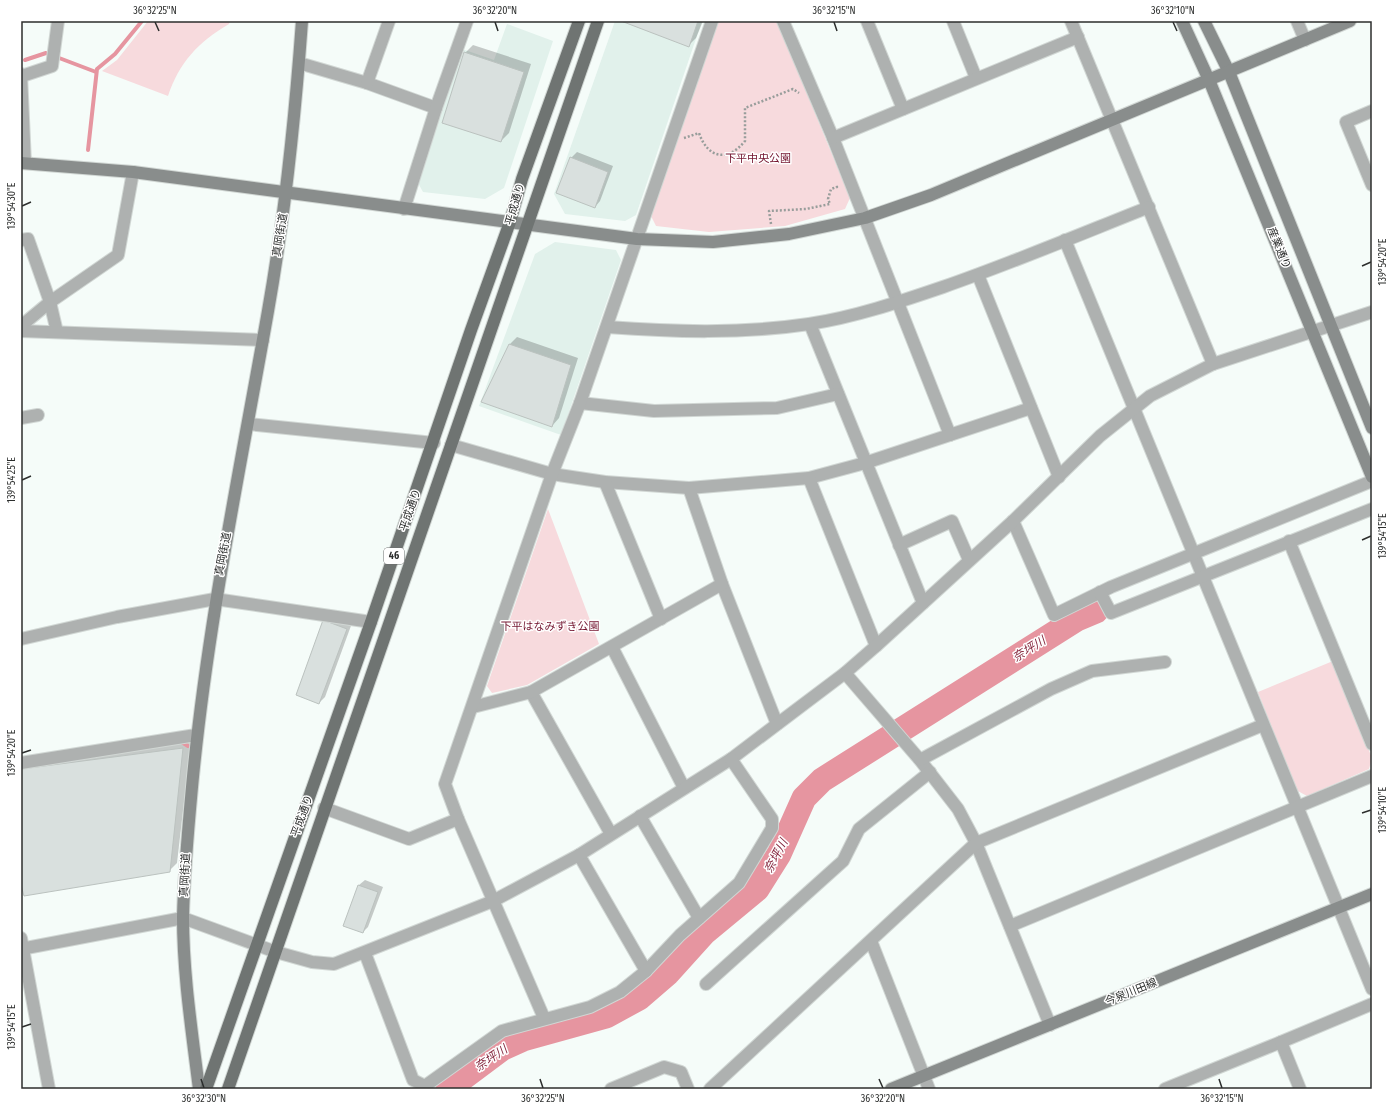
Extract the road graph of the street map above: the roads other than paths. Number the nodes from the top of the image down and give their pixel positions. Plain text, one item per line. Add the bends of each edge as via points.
1 (58, 21) edge
2 (302, 21) edge
3 (389, 21) edge
4 (467, 21) edge
5 (579, 21) edge
6 (598, 21) edge
7 (712, 21) edge
8 (783, 21) edge
9 (867, 21) edge
10 (952, 21) edge
11 (1071, 21) edge
12 (1182, 21) edge
13 (1204, 21) edge
14 (1297, 21) edge
15 (1350, 21) edge
16 (1078, 37) junction
17 (1305, 40) junction
18 (299, 63) junction
19 (1229, 72) junction
20 (21, 75) edge
21 (976, 78) junction
22 (1209, 80) junction
23 (367, 83) junction
24 (436, 108) junction
25 (903, 109) junction
26 (1372, 111) edge
27 (1113, 121) junction
28 (833, 138) junction
29 (23, 163) edge
30 (133, 172) junction
31 (1372, 185) edge
32 (286, 192) junction
33 (1149, 207) junction
34 (404, 209) junction
35 (865, 218) junction
36 (510, 222) junction
37 (528, 225) junction
38 (636, 239) junction
39 (21, 240) edge
40 (1065, 240) junction
41 (978, 275) junction
42 (50, 302) junction
43 (899, 302) junction
44 (1372, 312) edge
45 (810, 324) junction
46 (1330, 325) junction
47 (21, 326) edge
48 (607, 327) junction
49 (1313, 330) junction
50 (21, 331) edge
51 (57, 332) junction
52 (263, 340) junction
53 (1213, 364) junction
54 (838, 394) junction
55 (580, 403) junction
56 (1031, 408) junction
57 (1133, 408) junction
58 (38, 415) dead end
59 (21, 418) edge
60 (248, 424) junction
61 (1372, 428) edge
62 (950, 435) junction
63 (434, 443) junction
64 (451, 445) junction
65 (865, 463) junction
66 (552, 474) junction
67 (1059, 477) junction
68 (1372, 477) edge
69 (809, 478) junction
70 (1372, 481) edge
71 (605, 482) junction
72 (688, 488) junction
73 (1372, 509) edge
74 (1013, 521) junction
75 (1289, 541) junction
76 (899, 545) junction
77 (1193, 554) junction
78 (969, 560) junction
79 (1202, 576) junction
80 (722, 584) junction
81 (1100, 592) junction
82 (215, 599) junction
83 (922, 603) junction
84 (661, 619) junction
85 (371, 622) junction
86 (21, 639) edge
87 (876, 646) junction
88 (612, 647) junction
89 (1165, 662) dead end
90 (845, 673) junction
91 (531, 692) junction
92 (472, 707) junction
93 (777, 724) junction
94 (1263, 725) junction
95 (196, 735) junction
96 (1372, 744) edge
97 (731, 759) junction
98 (920, 760) junction
99 (21, 763) edge
100 (930, 772) junction
101 (1372, 776) edge
102 (684, 788) junction
103 (324, 808) junction
104 (1296, 808) junction
105 (640, 816) junction
106 (458, 819) junction
107 (611, 834) junction
108 (976, 843) junction
109 (579, 855) junction
110 (1372, 894) edge
111 (493, 901) junction
112 (1337, 908) junction
113 (183, 918) junction
114 (699, 918) junction
115 (1010, 926) junction
116 (871, 941) junction
117 (22, 945) edge
118 (256, 946) junction
119 (276, 952) junction
120 (365, 953) junction
121 (646, 971) junction
122 (706, 984) dead end
123 (1372, 989) edge
124 (1372, 1004) edge
125 (544, 1018) junction
126 (1050, 1025) junction
127 (1281, 1042) junction
128 (924, 1076) junction
129 (1171, 1088) edge
130 (49, 1089) edge
131 (199, 1089) edge
132 (206, 1089) edge
133 (228, 1089) edge
134 (611, 1089) edge
135 (688, 1089) edge
136 (710, 1089) edge
137 (891, 1089) edge
138 (929, 1089) edge
139 (1300, 1089) edge

1 - 20 street via 52,66
2 - 18 street, 真岡街道
3 - 23 street
4 - 24 street
5 - 36 main road, 平成通り / 46 via 522,179
6 - 37 main road, 平成通り / 46
7 - 38 street
8 - 28 street
9 - 25 street
10 - 21 street
11 - 16 street
12 - 22 street, 産業通り
13 - 19 street, 産業通り
14 - 17 street
15 - 17 street
16 - 21 street
16 - 27 street
17 - 19 street
18 - 23 street
18 - 32 street, 真岡街道
19 - 22 street
19 - 46 street, 産業通り
20 - 29 street
21 - 25 street
22 - 27 street
22 - 49 street, 産業通り
23 - 24 street
24 - 34 street
25 - 28 street
26 - 31 street via 1346,122
27 - 33 street
27 - 35 street via 931,195
28 - 35 street
29 - 30 street
30 - 32 street
30 - 42 street via 118,255
32 - 34 street
32 - 52 street, 真岡街道
33 - 40 street
33 - 53 street
34 - 36 street
35 - 38 street via 772,236 713,242
35 - 43 street
36 - 37 street
36 - 63 main road, 平成通り / 46
37 - 38 street
37 - 64 main road, 平成通り / 46
38 - 48 street
39 - 42 street via 28,239
40 - 41 street
40 - 57 street
41 - 43 street
41 - 56 street
42 - 47 street
42 - 51 street
43 - 45 street
43 - 62 street
44 - 46 street
45 - 48 street via 746,331 667,331
45 - 54 street
46 - 49 street
46 - 61 street, 産業通り
48 - 55 street
49 - 53 street
49 - 68 street, 産業通り
50 - 51 street
51 - 52 street
52 - 60 street, 真岡街道
53 - 57 street via 1150,396
54 - 55 street via 777,408 654,411
54 - 65 street
55 - 66 street
56 - 62 street
56 - 67 street
57 - 67 street via 1100,436
57 - 77 street
58 - 59 street
60 - 63 street
60 - 82 street, 真岡街道
62 - 65 street
63 - 85 main road, 平成通り / 46
64 - 66 street
64 - 103 main road, 平成通り / 46
65 - 69 street
65 - 76 street
66 - 71 street
66 - 92 street
67 - 74 street
69 - 72 street
69 - 87 street
70 - 77 street
71 - 72 street
71 - 84 street
72 - 80 street
73 - 75 street
74 - 78 street
74 - 81 street via 1054,615
75 - 79 street
75 - 96 street
76 - 78 street via 952,521
76 - 83 street
77 - 79 street
77 - 81 street
78 - 83 street
79 - 81 street via 1111,613
79 - 94 street
80 - 84 street
80 - 93 street
82 - 85 street
82 - 86 street via 117,617
82 - 95 street, 真岡街道
83 - 87 street
84 - 88 street
85 - 118 main road, 平成通り / 46
87 - 90 street
88 - 91 street
88 - 102 street
89 - 98 street via 1092,671 1051,689
90 - 93 street
90 - 98 street
91 - 92 street
91 - 107 street
92 - 106 street via 445,784
93 - 97 street
94 - 104 street
94 - 108 street
95 - 99 street
95 - 113 street, 真岡街道 via 184,869
97 - 102 street
97 - 114 street via 772,819 772,828 739,884
98 - 100 street
100 - 108 street via 958,809
100 - 122 street via 859,830 842,861
101 - 104 street
102 - 105 street
103 - 106 street via 409,839
103 - 119 main road, 平成通り / 46
104 - 112 street
104 - 115 street
105 - 107 street
105 - 114 street
106 - 111 street
107 - 109 street
108 - 115 street
108 - 116 street
109 - 111 street
109 - 121 street
110 - 112 street, 今泉川田線
111 - 120 street
111 - 125 street
112 - 123 street
112 - 126 street, 今泉川田線
113 - 117 street
113 - 118 street
113 - 131 street, 真岡街道 via 184,960
114 - 121 street via 680,934
115 - 126 street
116 - 128 street
116 - 136 street
117 - 130 street
118 - 119 street
118 - 132 main road, 平成通り / 46
119 - 120 street via 312,962 334,964
119 - 133 main road, 平成通り / 46
120 - 125 street via 413,1080 425,1086 502,1031
121 - 125 street via 620,992 590,1007
124 - 127 street
126 - 128 street, 今泉川田線
127 - 129 street
127 - 139 street
128 - 137 street, 今泉川田線
128 - 138 street
134 - 135 street via 664,1067 681,1072

